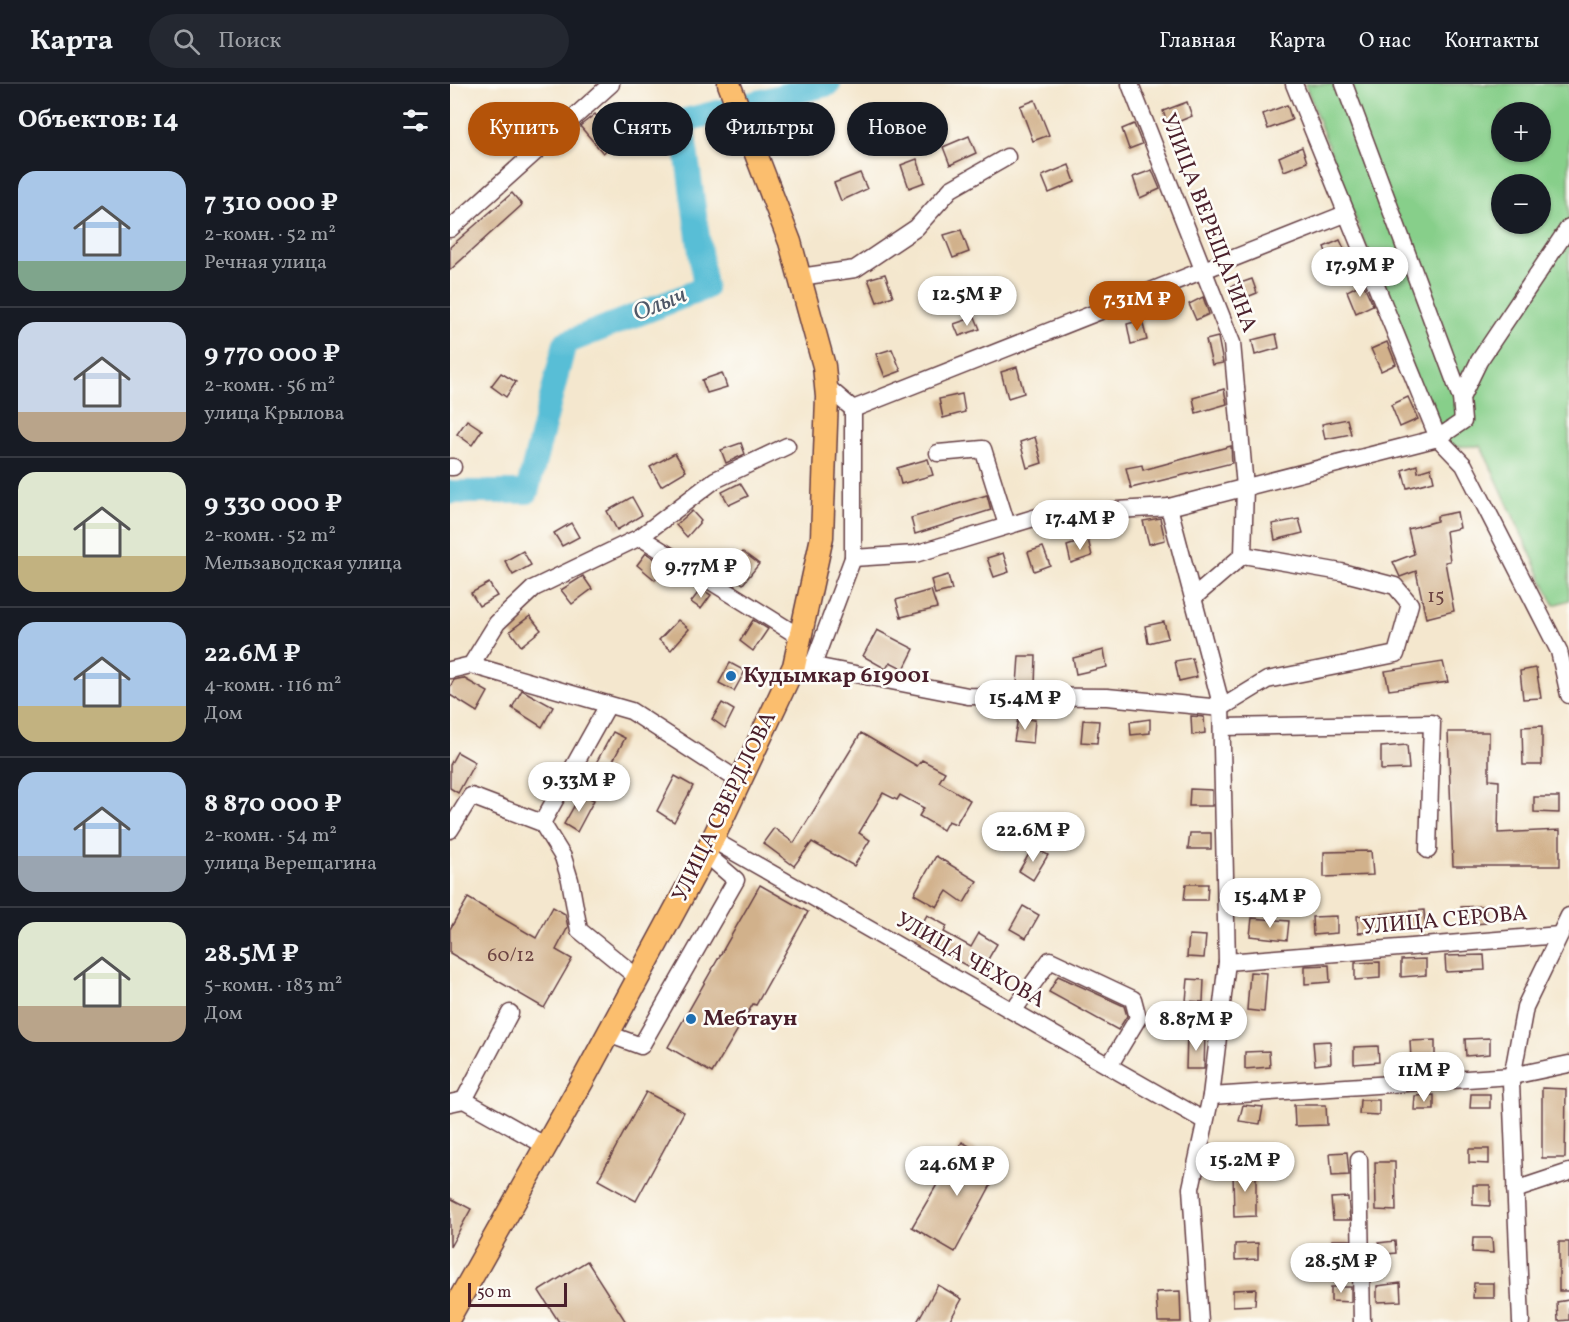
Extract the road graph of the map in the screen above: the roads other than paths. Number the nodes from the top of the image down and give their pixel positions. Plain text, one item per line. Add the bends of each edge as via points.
1 (611, 84) edge
2 (729, 84) edge
3 (1130, 84) edge
4 (1294, 84) edge
5 (1344, 84) edge
6 (1007, 157) dead end
7 (1345, 214) junction
8 (1569, 227) edge
9 (450, 229) edge
10 (1204, 271) junction
11 (800, 277) junction
12 (826, 386) junction
13 (1461, 398) junction
14 (853, 409) junction
15 (1438, 438) junction
16 (787, 446) dead end
17 (938, 453) dead end
18 (1245, 487) junction
19 (1169, 507) junction
20 (1007, 525) junction
21 (640, 537) junction
22 (1242, 555) junction
23 (853, 558) junction
24 (1193, 598) junction
25 (800, 637) junction
26 (804, 664) junction
27 (471, 665) junction
28 (450, 670) edge
29 (1569, 695) edge
30 (608, 705) junction
31 (1221, 708) junction
32 (1222, 727) junction
33 (741, 782) junction
34 (542, 823) junction
35 (450, 830) edge
36 (709, 847) junction
37 (1428, 850) dead end
38 (1569, 916) edge
39 (1559, 934) junction
40 (1227, 962) junction
41 (638, 978) junction
42 (1013, 1011) junction
43 (510, 1013) dead end
44 (608, 1034) junction
45 (1569, 1065) edge
46 (1109, 1066) junction
47 (1512, 1076) junction
48 (1211, 1095) junction
49 (457, 1102) edge
50 (1205, 1120) junction
51 (546, 1146) junction
52 (1359, 1160) dead end
53 (1569, 1172) edge
54 (1515, 1190) junction
55 (450, 1316) edge
56 (1200, 1322) edge
57 (1362, 1322) edge
58 (1521, 1322) edge

1 - 9 street
2 - 11 main road, УЛИЦА СВЕРДЛОВА
3 - 10 street, УЛИЦА ВЕРЕЩАГИНА
4 - 7 street
5 - 13 street
6 - 11 street via 951,189 916,228 855,269
7 - 10 street
7 - 15 street
8 - 13 street via 1479,361
10 - 14 street
10 - 18 street, УЛИЦА ВЕРЕЩАГИНА via 1232,343
11 - 12 main road, УЛИЦА СВЕРДЛОВА
12 - 14 street
12 - 25 main road, УЛИЦА СВЕРДЛОВА via 822,537
13 - 15 street via 1463,421
14 - 23 street
15 - 18 street
15 - 29 street via 1464,465 1559,651
16 - 21 street via 715,480
17 - 20 street via 983,449
18 - 19 street
18 - 22 street, УЛИЦА ВЕРЕЩАГИНА
19 - 20 street via 1047,514
19 - 24 street
20 - 23 street via 915,554
21 - 25 street
21 - 27 street via 534,588 497,623
22 - 24 street
22 - 31 street via 1395,586 1410,604 1396,654 1267,680
23 - 26 street
24 - 31 street
25 - 26 main road, УЛИЦА СВЕРДЛОВА
26 - 31 street via 968,696 1107,697
26 - 33 main road, УЛИЦА СВЕРДЛОВА
27 - 28 street
27 - 30 street
30 - 33 street via 631,711
30 - 34 street
31 - 32 street
32 - 37 street via 1432,723
32 - 40 street
33 - 36 main road, УЛИЦА СВЕРДЛОВА
34 - 35 street via 471,796
34 - 41 street via 563,857 579,930
36 - 41 main road, УЛИЦА СВЕРДЛОВА
36 - 42 street, УЛИЦА ЧЕХОВА
36 - 44 street via 735,880 641,1046
38 - 39 street
39 - 40 street, УЛИЦА СЕРОВА
39 - 47 street via 1525,1007
40 - 48 street
41 - 44 main road, УЛИЦА СВЕРДЛОВА
42 - 46 street, УЛИЦА ЧЕХОВА
42 - 46 street via 1050,960 1133,999 1138,1018
43 - 49 street
44 - 51 main road, УЛИЦА СВЕРДЛОВА
45 - 47 street
46 - 50 street, УЛИЦА ЧЕХОВА
47 - 48 street
47 - 54 street
48 - 50 street
49 - 51 street
50 - 56 street via 1191,1188
51 - 55 main road, УЛИЦА СВЕРДЛОВА
52 - 57 street
53 - 54 street
54 - 58 street

